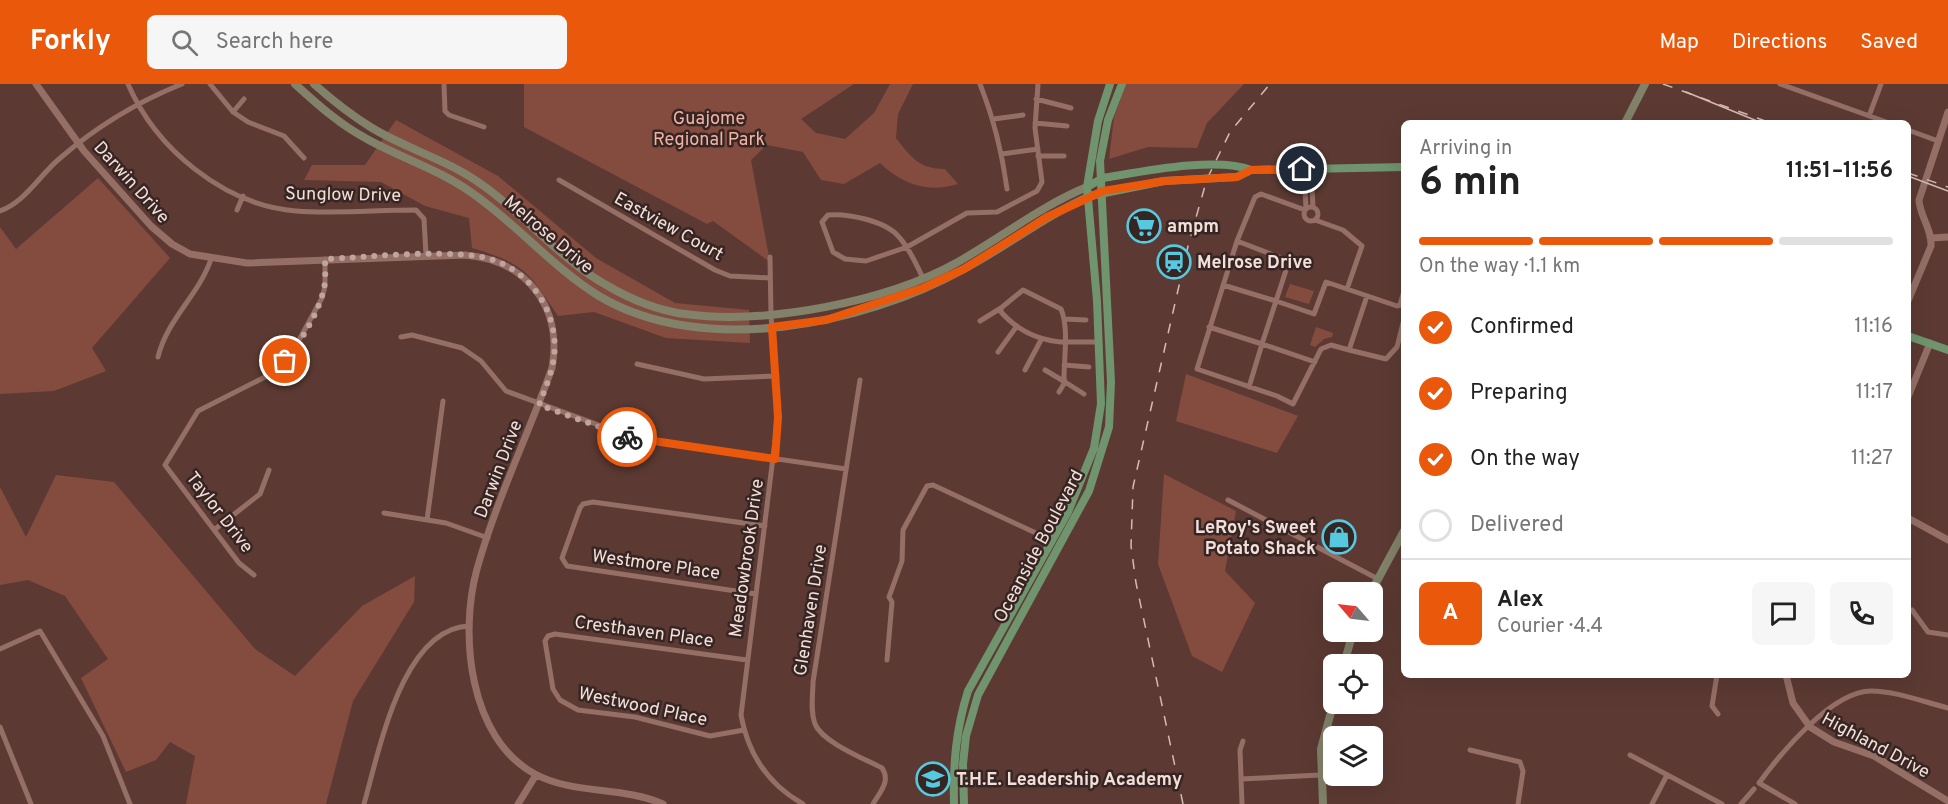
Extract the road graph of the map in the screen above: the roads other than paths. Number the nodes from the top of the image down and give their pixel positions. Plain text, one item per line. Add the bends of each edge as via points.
1 (36, 84) edge
2 (128, 84) edge
3 (182, 84) edge
4 (210, 84) edge
5 (295, 84) edge
6 (314, 84) edge
7 (444, 84) edge
8 (988, 84) edge
9 (1038, 84) edge
10 (1110, 84) edge
11 (1122, 84) edge
12 (1645, 84) edge
13 (1780, 84) edge
14 (1881, 84) edge
15 (981, 85) edge
16 (244, 99) dead end
17 (1036, 99) junction
18 (137, 104) junction
19 (1071, 108) dead end
20 (233, 112) junction
21 (1948, 112) edge
22 (1023, 115) dead end
23 (1869, 116) junction
24 (994, 119) junction
25 (1626, 120) edge
26 (1880, 120) edge
27 (1035, 123) junction
28 (1067, 126) dead end
29 (484, 127) dead end
30 (1911, 131) edge
31 (1938, 141) junction
32 (79, 143) junction
33 (1038, 153) junction
34 (1002, 154) junction
35 (1064, 156) dead end
36 (304, 158) dead end
37 (1401, 167) edge
38 (1307, 169) junction
39 (1251, 170) junction
40 (1103, 178) junction
41 (559, 180) dead end
42 (1007, 189) dead end
43 (1088, 191) junction
44 (1103, 191) junction
45 (243, 196) junction
46 (1313, 207) junction
47 (1305, 209) junction
48 (237, 210) dead end
49 (0, 211) edge
50 (1315, 220) junction
51 (1948, 237) edge
52 (1932, 238) junction
53 (1237, 241) junction
54 (907, 247) junction
55 (426, 255) junction
56 (770, 257) dead end
57 (212, 259) junction
58 (325, 259) junction
59 (770, 278) junction
60 (923, 278) junction
61 (1223, 285) junction
62 (1347, 289) junction
63 (1911, 294) edge
64 (1367, 296) junction
65 (1097, 301) junction
66 (1276, 301) junction
67 (1401, 304) edge
68 (1001, 308) junction
69 (771, 315) junction
70 (1064, 320) junction
71 (1086, 320) dead end
72 (980, 321) dead end
73 (1017, 326) junction
74 (772, 327) junction
75 (1209, 327) junction
76 (401, 337) dead end
77 (1401, 337) edge
78 (1911, 337) edge
79 (1041, 340) junction
80 (1064, 342) junction
81 (1099, 342) junction
82 (1930, 343) junction
83 (1262, 344) junction
84 (1397, 347) junction
85 (1401, 348) edge
86 (1110, 350) junction
87 (1349, 350) junction
88 (1948, 350) edge
89 (998, 352) dead end
90 (158, 357) dead end
91 (1315, 362) junction
92 (638, 364) dead end
93 (1064, 365) junction
94 (1089, 367) dead end
95 (1025, 370) dead end
96 (1045, 370) dead end
97 (777, 375) junction
98 (860, 380) dead end
99 (1065, 382) junction
100 (1248, 387) junction
101 (1911, 390) edge
102 (1059, 392) dead end
103 (1084, 394) dead end
104 (443, 401) dead end
105 (539, 405) junction
106 (775, 459) junction
107 (846, 469) junction
108 (269, 470) dead end
109 (1228, 500) dead end
110 (384, 513) dead end
111 (427, 520) junction
112 (1911, 520) edge
113 (765, 526) junction
114 (214, 530) junction
115 (1401, 537) edge
116 (488, 538) junction
117 (1948, 540) edge
118 (1056, 543) junction
119 (254, 575) dead end
120 (1378, 579) junction
121 (1376, 582) edge
122 (756, 594) junction
123 (1912, 610) dead end
124 (470, 626) junction
125 (1948, 635) edge
126 (545, 645) joint
127 (0, 649) edge
128 (747, 660) junction
129 (886, 660) dead end
130 (1717, 678) edge
131 (1787, 678) edge
132 (970, 689) junction
133 (1948, 708) edge
134 (1330, 714) edge
135 (1718, 714) dead end
136 (0, 727) edge
137 (1810, 727) junction
138 (968, 729) junction
139 (744, 730) junction
140 (1243, 741) dead end
141 (8, 750) junction
142 (1470, 750) dead end
143 (0, 753) edge
144 (1630, 755) dead end
145 (536, 775) junction
146 (1320, 775) junction
147 (1667, 775) junction
148 (1241, 778) junction
149 (1754, 789) dead end
150 (1948, 801) edge
151 (31, 804) edge
152 (130, 804) edge
153 (364, 804) edge
154 (518, 804) edge
155 (663, 804) edge
156 (803, 804) edge
157 (873, 804) edge
158 (954, 804) edge
159 (964, 804) edge
160 (1242, 804) edge
161 (1323, 804) edge
162 (1518, 804) edge
163 (1652, 804) edge
164 (1722, 804) edge
165 (1741, 804) edge
166 (1795, 804) edge

1 - 32 street, Darwin Drive
2 - 18 street, Sunglow Drive
3 - 18 street
4 - 20 street
5 - 74 main road, Melrose Drive via 365,138 472,193 601,297 678,325 720,329
6 - 69 main road, Melrose Drive via 373,128 481,183 562,253 609,287 683,314
7 - 29 street via 445,111
8 - 15 street
9 - 17 street
10 - 43 main road, Oceanside Boulevard via 1098,121
11 - 40 main road, Oceanside Boulevard via 1104,138 1100,161
12 - 25 main road
13 - 23 street
14 - 23 street
15 - 24 street
16 - 20 street
17 - 19 street
17 - 27 street
18 - 32 street
18 - 45 street, Sunglow Drive via 147,122 183,158 216,185
20 - 36 street via 284,136
21 - 31 street
22 - 24 street
23 - 26 street
24 - 34 street
27 - 28 street
27 - 33 street
30 - 31 street
31 - 52 street via 1919,200 1920,213
32 - 49 street via 25,196
32 - 57 street, Darwin Drive via 157,233 180,249
33 - 34 street
33 - 35 street
33 - 54 street via 1042,182 1037,191 997,212 967,213
34 - 42 street
37 - 38 main road
38 - 39 main road
38 - 46 street
38 - 47 street
39 - 40 main road via 1240,165 1212,165
39 - 44 main road, Melrose Drive via 1237,177 1164,181
40 - 43 main road, Melrose Drive
40 - 44 main road, Oceanside Boulevard
41 - 59 street, Eastview Court via 715,270 730,276
43 - 44 main road, Melrose Drive
43 - 60 main road, Melrose Drive via 1058,199 957,262
43 - 65 main road, Oceanside Boulevard
43 - 74 main road, Melrose Drive via 964,269 923,288 826,320
44 - 86 main road, Oceanside Boulevard
45 - 48 street
45 - 55 street, Sunglow Drive via 296,211 416,210 424,219
46 - 47 street
46 - 50 street via 1318,214
47 - 50 street via 1306,220
47 - 53 street via 1257,195
50 - 62 street via 1342,230 1362,246
51 - 52 street
52 - 63 street
53 - 61 street
53 - 66 street via 1288,261
54 - 54 street via 897,234 857,216 828,215 822,222 830,250 845,259 866,261
54 - 60 street
55 - 58 street, Darwin Drive
55 - 105 street, Darwin Drive via 492,260 510,267 540,296 549,313 555,343 552,368
56 - 59 street, Meadowbrook Drive
57 - 58 street, Darwin Drive via 247,263
57 - 90 street via 202,281 169,326
58 - 114 street, Taylor Drive via 322,298 293,351 265,377 198,411 165,465
59 - 69 street, Meadowbrook Drive
60 - 69 main road, Melrose Drive via 876,295
61 - 66 street
61 - 75 street
62 - 64 street
62 - 66 street via 1326,282 1314,314
64 - 67 street
64 - 87 street
65 - 81 main road, Oceanside Boulevard
65 - 86 main road via 1103,345
66 - 83 street
68 - 70 street via 1020,291 1027,291 1061,309
68 - 72 street
68 - 73 street
69 - 74 street, Meadowbrook Drive
70 - 71 street
70 - 80 street
73 - 79 street
73 - 89 street
74 - 97 street, Meadowbrook Drive
75 - 83 street
75 - 100 street via 1197,369
76 - 105 street via 412,335 462,348 481,361 506,390
77 - 84 street
78 - 82 main road
79 - 80 street
79 - 95 street
80 - 81 street
80 - 93 street
81 - 118 main road, Oceanside Boulevard via 1101,404 1094,448
82 - 88 main road
82 - 101 street
83 - 91 street
83 - 100 street
84 - 85 street
84 - 87 street via 1386,359
86 - 118 main road, Oceanside Boulevard via 1109,427 1101,460 1089,491
87 - 91 street via 1326,345
91 - 100 street via 1293,404
92 - 97 street via 704,379
93 - 94 street
93 - 99 street
96 - 99 street
97 - 106 street, Meadowbrook Drive
98 - 107 street, Glenhaven Drive
99 - 102 street
99 - 103 street
104 - 111 street
105 - 106 street via 634,438
105 - 116 street, Darwin Drive
106 - 107 street
106 - 113 street, Meadowbrook Drive
107 - 157 street, Glenhaven Drive via 812,708 819,731 886,774
108 - 114 street via 260,494
109 - 120 street
110 - 111 street
111 - 116 street
112 - 117 street
113 - 122 street, Meadowbrook Drive
113 - 122 street, Westmore Place via 594,502 580,508 562,558 567,566
114 - 119 street, Taylor Drive via 239,563
115 - 120 main road
116 - 124 street, Darwin Drive via 477,570
118 - 129 street via 933,485 927,486 903,530 902,561 890,597
118 - 132 main road, Oceanside Boulevard
118 - 138 main road, Oceanside Boulevard via 978,694
120 - 121 main road
122 - 128 street, Meadowbrook Drive
123 - 125 street via 1928,632
124 - 145 street, Darwin Drive via 476,690 489,728 504,750
124 - 153 street via 457,626 437,635 400,688
126 - 128 street, Cresthaven Place via 548,636 555,634
126 - 139 street, Westwood Place via 553,689 560,700 578,710 636,717 710,735
127 - 152 street via 40,632 103,736
128 - 139 street, Meadowbrook Drive via 742,696
130 - 135 street via 1712,706
131 - 137 street, Highland Drive via 1793,703
132 - 138 main road via 965,718
132 - 158 main road, Oceanside Boulevard via 953,759
133 - 137 street via 1880,692 1857,693 1833,705
134 - 146 main road via 1321,749
136 - 141 street
137 - 150 street, Highland Drive via 1834,742 1874,756
137 - 166 street via 1759,783
138 - 159 main road, Oceanside Boulevard via 963,764
139 - 156 street, Meadowbrook Drive via 765,773 778,788
140 - 148 street
141 - 143 street
141 - 151 street
142 - 162 street via 1520,762 1523,771
144 - 147 street
145 - 154 street
145 - 155 street, Darwin Drive via 574,786 628,792
146 - 148 street
146 - 161 main road
147 - 163 street
147 - 164 street
148 - 160 street
149 - 165 street

